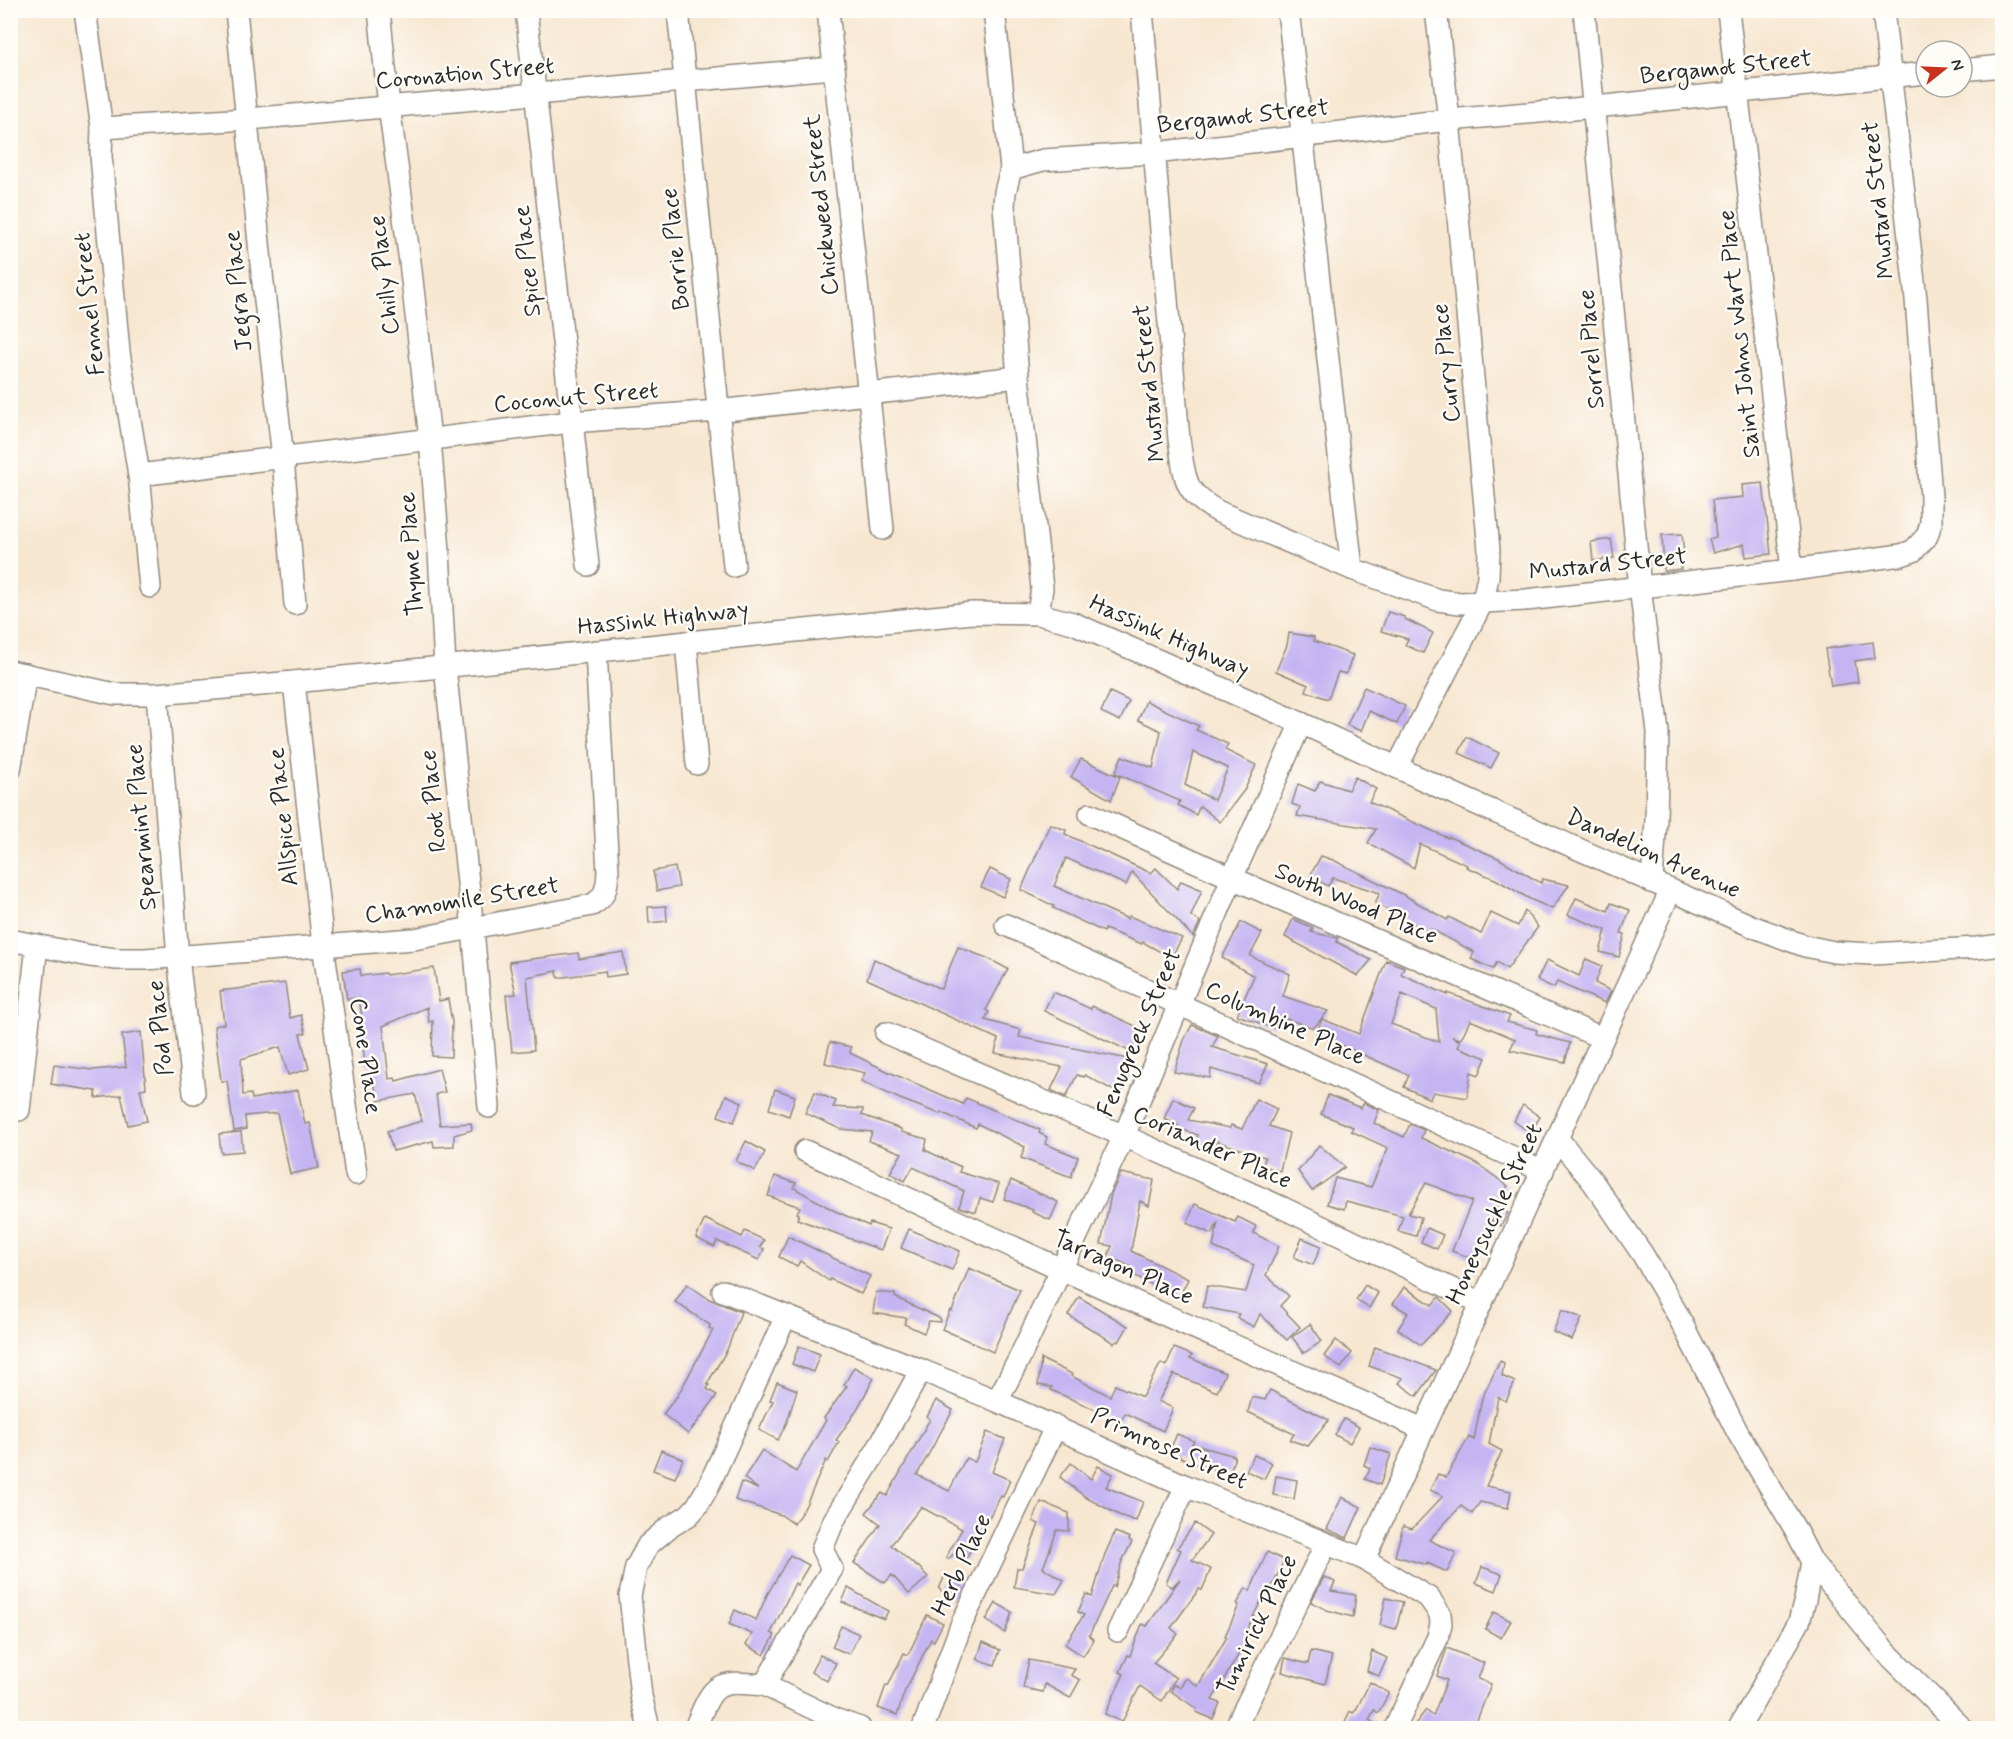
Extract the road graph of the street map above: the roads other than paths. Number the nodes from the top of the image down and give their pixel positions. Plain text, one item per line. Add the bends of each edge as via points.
1 (86, 10) edge
2 (236, 10) edge
3 (379, 10) edge
4 (526, 10) edge
5 (678, 10) edge
6 (828, 10) edge
7 (994, 10) edge
8 (1142, 10) edge
9 (1288, 10) edge
10 (1436, 10) edge
11 (1584, 10) edge
12 (1728, 10) edge
13 (1883, 10) edge
14 (2002, 66) edge
15 (833, 68) junction
16 (1974, 69) edge
17 (1914, 75) edge
18 (1891, 77) junction
19 (685, 82) junction
20 (1738, 92) junction
21 (534, 93) junction
22 (389, 106) junction
23 (1595, 107) junction
24 (248, 119) junction
25 (1449, 120) junction
26 (102, 128) junction
27 (1302, 136) junction
28 (1154, 153) junction
29 (1011, 169) junction
30 (1018, 377) junction
31 (868, 393) junction
32 (718, 411) junction
33 (571, 422) junction
34 (430, 439) junction
35 (283, 458) junction
36 (139, 475) junction
37 (883, 528) dead end
38 (588, 566) dead end
39 (734, 566) dead end
40 (1352, 569) junction
41 (1792, 570) junction
42 (150, 587) dead end
43 (1640, 587) junction
44 (1482, 601) junction
45 (295, 604) dead end
46 (1038, 614) junction
47 (686, 642) junction
48 (596, 651) junction
49 (445, 667) junction
50 (19, 673) edge
51 (294, 682) junction
52 (157, 694) junction
53 (1301, 723) junction
54 (697, 764) dead end
55 (1397, 766) junction
56 (10, 770) edge
57 (1090, 814) dead end
58 (1232, 878) junction
59 (1661, 886) junction
60 (1005, 925) dead end
61 (473, 929) junction
62 (10, 939) edge
63 (37, 945) junction
64 (324, 945) junction
65 (2002, 945) edge
66 (178, 957) junction
67 (1179, 1005) junction
68 (886, 1033) dead end
69 (1602, 1038) junction
70 (194, 1093) dead end
71 (489, 1107) dead end
72 (19, 1110) dead end
73 (1124, 1136) junction
74 (1558, 1139) junction
75 (804, 1151) dead end
76 (1543, 1171) junction
77 (356, 1174) dead end
78 (1061, 1269) junction
79 (723, 1291) dead end
80 (1481, 1303) junction
81 (786, 1316) junction
82 (921, 1370) junction
83 (998, 1401) junction
84 (1056, 1426) junction
85 (1423, 1430) junction
86 (1186, 1486) junction
87 (1326, 1544) junction
88 (1364, 1559) junction
89 (1812, 1562) junction
90 (1118, 1631) dead end
91 (764, 1685) junction
92 (649, 1728) edge
93 (695, 1728) edge
94 (860, 1728) edge
95 (923, 1728) edge
96 (1235, 1728) edge
97 (1395, 1728) edge
98 (1739, 1728) edge
99 (1962, 1728) edge

1 - 26 street, Fennel Street
2 - 24 street, Jegra Place
3 - 22 street, Chilly Place
4 - 21 street, Spice Place
5 - 19 street, Borrie Place
6 - 15 street, Chickweed Street
7 - 29 street
8 - 28 street, Mustard Street
9 - 27 street
10 - 25 street, Curry Place
11 - 23 street, Sorrel Place
12 - 20 street, Saint Johns Wart Place
13 - 18 street, Mustard Street
14 - 16 street
15 - 19 street, Coronation Street
15 - 31 street, Chickweed Street
17 - 18 street, Bergamot Street
18 - 20 street, Bergamot Street
18 - 41 street, Mustard Street via 1916,299 1931,523 1927,536 1913,551
19 - 21 street, Coronation Street
19 - 32 street, Borrie Place
20 - 23 street, Bergamot Street
20 - 41 street, Saint Johns Wart Place
21 - 22 street, Coronation Street
21 - 33 street, Spice Place
22 - 24 street, Coronation Street
22 - 34 street, Chilly Place
23 - 25 street, Bergamot Street
23 - 43 street, Sorrel Place
24 - 26 street, Coronation Street
24 - 35 street, Jegra Place
25 - 27 street, Bergamot Street
25 - 44 street, Curry Place via 1490,550
26 - 36 street, Fennel Street via 119,352
27 - 28 street, Bergamot Street
27 - 40 street
28 - 29 street, Bergamot Street via 1043,160
28 - 40 street, Mustard Street via 1186,481 1201,502 1219,512
29 - 30 street via 1004,206
30 - 31 street, Coconut Street
30 - 46 street via 1042,588
31 - 32 street, Coconut Street
31 - 37 street, Chickweed Street
32 - 33 street, Coconut Street
32 - 39 street, Borrie Place
33 - 34 street, Coconut Street
33 - 38 street, Spice Place
34 - 35 street, Coconut Street
34 - 49 street, Thyme Place
35 - 36 street, Coconut Street
35 - 45 street, Jegra Place
36 - 42 street, Fennel Street
40 - 44 street, Mustard Street via 1438,600
41 - 43 street, Mustard Street
43 - 44 street, Mustard Street
43 - 59 street, Sorrel Place via 1658,732
44 - 55 street, Curry Place
46 - 47 street, Hassink Highway via 972,613
46 - 53 street, Hassink Highway via 1072,623
47 - 48 street, Hassink Highway
47 - 54 street
48 - 49 street, Hassink Highway
48 - 61 street, Chamomile Street via 608,872 604,894 592,905
49 - 51 street, Hassink Highway
49 - 61 street, Root Place
50 - 52 street, Hassink Highway via 115,694
50 - 56 street
51 - 52 street, Hassink Highway
51 - 64 street, Allspice Place
52 - 66 street, Spearmint Place
53 - 55 street, Dandelion Avenue
53 - 58 street, Fenugreek Street
55 - 59 street, Dandelion Avenue
57 - 58 street, South Wood Place
58 - 67 street, Fenugreek Street
58 - 69 street, South Wood Place
59 - 65 street, Dandelion Avenue via 1754,927 1834,952 1872,954
59 - 69 street, Honeysuckle Street
60 - 67 street, Columbine Place
61 - 64 street, Chamomile Street via 414,939
61 - 71 street, Root Place
62 - 63 street, Chamomile Street
63 - 66 street, Chamomile Street via 117,959
63 - 72 street
64 - 66 street, Chamomile Street
64 - 77 street, Cone Place
66 - 70 street, Pod Place
67 - 73 street, Fenugreek Street
67 - 76 street, Columbine Place
68 - 73 street, Coriander Place
69 - 74 street, Honeysuckle Street
73 - 78 street, Fenugreek Street
73 - 80 street, Coriander Place
74 - 76 street, Honeysuckle Street
74 - 89 street via 1593,1182 1642,1255
75 - 78 street, Tarragon Place
76 - 80 street, Honeysuckle Street
78 - 83 street, Fenugreek Street
78 - 85 street, Tarragon Place
79 - 81 street, Primrose Street
80 - 85 street, Honeysuckle Street
81 - 82 street, Primrose Street
81 - 92 street via 698,1506 648,1545 636,1567 630,1596 641,1696
82 - 83 street, Primrose Street
82 - 91 street via 834,1520 822,1549 832,1569
83 - 84 street, Primrose Street
84 - 86 street, Primrose Street
84 - 95 street, Herb Place via 962,1623
85 - 88 street, Honeysuckle Street
86 - 87 street, Primrose Street
86 - 90 street
87 - 88 street, Primrose Street
87 - 96 street, Tumirick Place
88 - 97 street, Primrose Street via 1429,1598 1440,1614 1438,1637
89 - 98 street via 1799,1622
89 - 99 street via 1886,1652
91 - 93 street via 723,1684 713,1692
91 - 94 street

